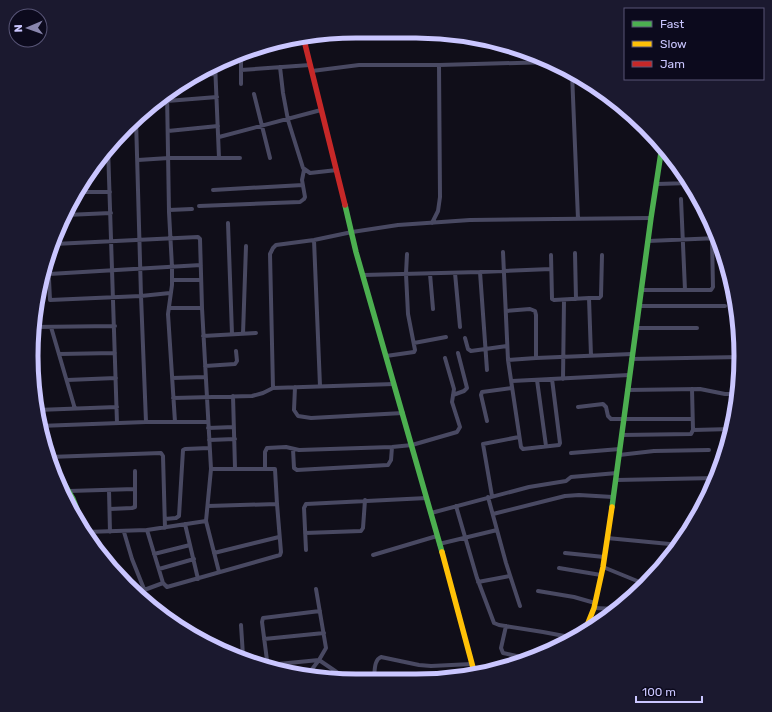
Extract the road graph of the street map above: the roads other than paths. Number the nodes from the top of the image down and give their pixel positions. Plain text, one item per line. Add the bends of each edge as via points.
1 (305, 42) edge
2 (241, 60) edge
3 (539, 62) edge
4 (439, 65) junction
5 (280, 67) junction
6 (311, 68) junction
7 (241, 70) junction
8 (209, 74) edge
9 (215, 74) joint
10 (572, 79) edge
11 (241, 84) dead end
12 (254, 94) dead end
13 (217, 97) junction
14 (167, 101) joint
15 (322, 110) junction
16 (288, 120) junction
17 (136, 126) edge
18 (218, 126) junction
19 (261, 126) junction
20 (168, 131) junction
21 (219, 137) junction
22 (663, 156) edge
23 (108, 157) edge
24 (169, 158) junction
25 (219, 158) junction
26 (240, 158) dead end
27 (270, 158) dead end
28 (138, 160) junction
29 (304, 170) junction
30 (337, 170) junction
31 (682, 183) edge
32 (657, 184) junction
33 (303, 185) junction
34 (213, 190) dead end
35 (84, 192) edge
36 (110, 192) junction
37 (681, 199) dead end
38 (199, 206) dead end
39 (192, 209) dead end
40 (169, 210) junction
41 (111, 213) junction
42 (71, 215) edge
43 (651, 218) junction
44 (578, 219) junction
45 (228, 223) dead end
46 (432, 223) junction
47 (352, 232) junction
48 (712, 238) edge
49 (170, 239) junction
50 (314, 240) junction
51 (682, 240) junction
52 (712, 240) edge
53 (140, 241) junction
54 (648, 241) junction
55 (112, 242) junction
56 (59, 244) edge
57 (246, 246) dead end
58 (503, 252) dead end
59 (575, 253) dead end
60 (407, 254) dead end
61 (551, 255) dead end
62 (602, 255) dead end
63 (201, 266) junction
64 (172, 267) junction
65 (140, 269) junction
66 (551, 269) junction
67 (113, 271) junction
68 (504, 271) junction
69 (480, 272) junction
70 (455, 273) junction
71 (49, 274) joint
72 (406, 274) junction
73 (430, 274) junction
74 (363, 275) junction
75 (172, 280) junction
76 (201, 280) junction
77 (642, 290) junction
78 (685, 290) junction
79 (170, 293) junction
80 (141, 296) junction
81 (114, 297) junction
82 (589, 298) junction
83 (576, 299) junction
84 (564, 300) junction
85 (639, 306) junction
86 (725, 306) dead end
87 (169, 308) junction
88 (202, 308) junction
89 (433, 308) dead end
90 (506, 311) junction
91 (115, 326) junction
92 (40, 327) edge
93 (51, 327) junction
94 (460, 327) dead end
95 (636, 328) junction
96 (698, 328) dead end
97 (256, 333) dead end
98 (232, 334) junction
99 (243, 334) junction
100 (203, 336) junction
101 (446, 338) dead end
102 (465, 338) dead end
103 (414, 343) junction
104 (508, 346) junction
105 (485, 348) junction
106 (236, 351) dead end
107 (115, 353) junction
108 (458, 353) dead end
109 (59, 354) junction
110 (386, 356) junction
111 (591, 356) junction
112 (632, 356) junction
113 (563, 357) junction
114 (734, 357) edge
115 (445, 358) dead end
116 (536, 358) junction
117 (508, 360) junction
118 (205, 366) junction
119 (487, 370) dead end
120 (629, 376) junction
121 (205, 377) junction
122 (116, 378) junction
123 (172, 378) junction
124 (552, 379) junction
125 (563, 379) junction
126 (67, 380) junction
127 (537, 380) junction
128 (512, 381) junction
129 (394, 384) junction
130 (320, 386) junction
131 (295, 387) junction
132 (273, 388) junction
133 (512, 388) junction
134 (692, 389) junction
135 (627, 390) junction
136 (731, 394) edge
137 (454, 395) junction
138 (233, 396) junction
139 (206, 397) junction
140 (173, 398) junction
141 (117, 407) junction
142 (578, 407) dead end
143 (75, 409) junction
144 (43, 410) edge
145 (403, 413) junction
146 (692, 419) junction
147 (624, 420) junction
148 (486, 421) dead end
149 (146, 422) junction
150 (175, 422) junction
151 (208, 422) junction
152 (117, 423) junction
153 (46, 426) edge
154 (234, 427) junction
155 (208, 428) junction
156 (725, 429) edge
157 (693, 430) junction
158 (622, 435) junction
159 (519, 437) junction
160 (234, 439) junction
161 (209, 440) junction
162 (412, 445) junction
163 (546, 446) junction
164 (392, 447) junction
165 (209, 448) junction
166 (293, 449) junction
167 (620, 449) junction
168 (709, 450) dead end
169 (571, 453) dead end
170 (619, 455) junction
171 (55, 457) edge
172 (235, 468) junction
173 (265, 468) junction
174 (210, 469) junction
175 (135, 471) dead end
176 (616, 476) junction
177 (62, 477) edge
178 (710, 478) edge
179 (135, 489) junction
180 (109, 490) junction
181 (69, 491) junction
182 (490, 497) junction
183 (613, 497) junction
184 (427, 498) junction
185 (365, 500) junction
186 (277, 504) junction
187 (208, 506) junction
188 (456, 506) junction
189 (77, 508) edge
190 (110, 508) junction
191 (431, 513) junction
192 (493, 514) junction
193 (165, 519) junction
194 (206, 521) junction
195 (185, 524) junction
196 (165, 528) junction
197 (147, 530) junction
198 (497, 530) junction
199 (91, 532) edge
200 (110, 532) junction
201 (124, 532) junction
202 (305, 533) junction
203 (437, 536) junction
204 (279, 537) junction
205 (465, 538) junction
206 (607, 538) junction
207 (439, 544) junction
208 (672, 544) edge
209 (190, 545) junction
210 (306, 550) dead end
211 (214, 553) junction
212 (565, 553) dead end
213 (154, 554) junction
214 (373, 554) dead end
215 (604, 557) junction
216 (194, 560) junction
217 (602, 567) junction
218 (559, 568) dead end
219 (158, 569) junction
220 (219, 572) junction
221 (601, 575) junction
222 (510, 576) junction
223 (198, 579) junction
224 (478, 582) junction
225 (640, 582) edge
226 (163, 583) junction
227 (144, 589) junction
228 (316, 589) dead end
229 (141, 590) edge
230 (538, 591) dead end
231 (520, 606) dead end
232 (594, 606) junction
233 (610, 608) edge
234 (320, 611) junction
235 (588, 623) edge
236 (241, 625) dead end
237 (506, 626) junction
238 (324, 634) junction
239 (565, 636) edge
240 (264, 639) junction
241 (243, 653) edge
242 (519, 657) edge
243 (319, 660) junction
244 (267, 661) edge
245 (472, 664) junction
246 (280, 665) edge
247 (473, 669) edge
248 (310, 670) edge
249 (338, 673) edge
250 (374, 674) edge

1 - 6 main road
2 - 7 street
3 - 4 street
4 - 6 street
4 - 46 street via 440,197 438,211
5 - 6 street
5 - 7 street
5 - 16 street
6 - 15 main road
7 - 11 street
8 - 9 street
9 - 13 street
10 - 44 street
12 - 19 street
13 - 14 street
13 - 18 street
14 - 20 street
15 - 16 street
15 - 30 main road
16 - 19 street
16 - 29 street
17 - 28 street
18 - 20 street
18 - 21 street
19 - 21 street
19 - 27 street
20 - 24 street
21 - 25 street
22 - 32 main road
23 - 36 street
24 - 25 street
24 - 28 street
24 - 40 street
25 - 26 street
28 - 53 street
29 - 30 street via 310,173
29 - 33 street
30 - 47 main road
31 - 32 street
32 - 43 main road
33 - 34 street
33 - 38 street via 305,197 300,202
35 - 36 street
36 - 41 street
37 - 51 street
39 - 40 street
40 - 49 street
41 - 42 street
41 - 55 street
43 - 44 street
43 - 54 main road
44 - 46 street
45 - 98 street
46 - 47 street via 393,225
47 - 50 street
47 - 74 main road
48 - 51 street
49 - 53 street
49 - 63 street via 199,238
49 - 64 street
50 - 130 street
50 - 132 street via 276,245 270,254
51 - 54 street
51 - 78 street
52 - 78 street via 713,289
53 - 55 street
53 - 65 street
54 - 77 main road
55 - 56 street
55 - 67 street
57 - 99 street
58 - 68 street
59 - 83 street
60 - 72 street
61 - 66 street
62 - 82 street via 601,296
63 - 64 street
63 - 76 street
64 - 65 street
64 - 75 street
65 - 67 street
65 - 80 street
66 - 68 street
66 - 84 street via 551,297 554,300
67 - 71 street
67 - 81 street
68 - 69 street
68 - 90 street
69 - 70 street
69 - 105 street
70 - 73 street
70 - 94 street
71 - 81 street via 50,300
72 - 73 street
72 - 74 street
72 - 103 street via 408,314
73 - 89 street
74 - 110 main road
75 - 76 street
75 - 79 street
76 - 88 street
77 - 78 street
77 - 85 main road
79 - 80 street
79 - 87 street
80 - 81 street
80 - 149 street
81 - 91 street
82 - 83 street
82 - 111 street
83 - 84 street
84 - 113 street
85 - 86 street
85 - 95 main road
87 - 88 street
87 - 123 street
88 - 100 street
90 - 104 street
90 - 116 street via 535,311
91 - 93 street
91 - 107 street
92 - 93 street
93 - 109 street
95 - 96 street
95 - 112 main road
97 - 99 street
98 - 99 street
98 - 100 street
100 - 118 street
101 - 103 street
102 - 105 street via 469,350
103 - 110 street via 414,352
104 - 105 street
104 - 117 street
105 - 119 street
106 - 118 street via 235,364
107 - 109 street
107 - 122 street
108 - 137 street via 467,388
109 - 126 street
110 - 129 main road
111 - 112 street
111 - 113 street
112 - 114 street
112 - 120 main road
113 - 116 street
113 - 125 street
115 - 137 street
116 - 117 street
117 - 128 street
118 - 121 street
120 - 125 street
120 - 135 main road
121 - 123 street
121 - 139 street
122 - 126 street
122 - 141 street
123 - 140 street
124 - 125 street
124 - 127 street
124 - 163 street via 560,441 559,445
126 - 143 street
127 - 128 street
127 - 163 street
128 - 133 street
129 - 130 street
129 - 145 main road
130 - 131 street
131 - 132 street
131 - 145 street via 294,410 298,416 312,418
132 - 138 street via 256,395
133 - 148 street via 482,392
133 - 159 street
134 - 135 street
134 - 136 street
134 - 146 street
135 - 147 main road
137 - 162 street via 452,400 459,431
138 - 139 street
138 - 154 street
139 - 140 street
139 - 151 street
140 - 150 street
141 - 143 street
141 - 152 street
142 - 147 street via 604,404 610,419
143 - 144 street
145 - 162 main road
146 - 147 street
146 - 157 street
147 - 158 main road
149 - 150 street
149 - 152 street
150 - 151 street
151 - 155 street
152 - 153 street
154 - 155 street
154 - 160 street
155 - 161 street
156 - 157 street
157 - 158 street via 687,435
158 - 167 main road
159 - 163 street via 523,449
159 - 182 street via 482,445
160 - 161 street
160 - 172 street
161 - 165 street
162 - 164 street
162 - 184 main road
164 - 166 street
164 - 166 street via 388,465 297,470 294,467
165 - 174 street
165 - 193 street via 182,450 179,516
166 - 173 street via 267,448
167 - 169 street
167 - 170 main road
168 - 170 street
170 - 176 main road
171 - 193 street via 161,453
172 - 173 street
172 - 174 street
173 - 186 street via 273,468 276,471
174 - 187 street
175 - 179 street
176 - 178 street
176 - 182 street via 571,477 566,481
176 - 183 main road
177 - 181 main road
179 - 180 street
179 - 190 street via 134,508
180 - 181 street
180 - 190 street
181 - 189 main road
182 - 188 street
182 - 192 street
183 - 192 street via 565,496
183 - 206 main road
184 - 185 street
184 - 191 main road
185 - 202 street via 361,531
185 - 202 street via 306,504
186 - 187 street
186 - 204 street
187 - 194 street
188 - 191 street
188 - 205 street
190 - 200 street
191 - 203 main road
192 - 198 street
193 - 196 street
194 - 195 street
194 - 211 street
195 - 196 street
195 - 209 street
196 - 197 street
197 - 201 street
197 - 213 street
198 - 205 street
198 - 222 street
199 - 200 street
200 - 201 street
201 - 227 street
202 - 210 street
203 - 207 main road
203 - 214 street
204 - 211 street
204 - 220 street via 280,555
205 - 207 street
205 - 224 street
206 - 208 street
206 - 215 main road
207 - 245 main road
209 - 213 street
209 - 216 street
211 - 220 street
212 - 215 street
213 - 219 street
215 - 217 main road
216 - 219 street
216 - 223 street
217 - 221 main road
217 - 225 street
218 - 221 street
219 - 226 street
220 - 223 street
221 - 232 main road
222 - 224 street
222 - 231 street
223 - 226 street via 167,587
224 - 237 street via 493,621 496,625
226 - 227 street
227 - 229 street
228 - 234 street
230 - 232 street via 567,595
232 - 233 street
232 - 235 main road
234 - 238 street
234 - 240 street via 264,617
236 - 241 street
237 - 239 street
237 - 242 street via 501,651
238 - 240 street
238 - 243 street via 326,648
240 - 244 street
243 - 246 street
243 - 248 street
243 - 249 street
245 - 247 main road
245 - 250 street via 424,666 381,657 376,661

